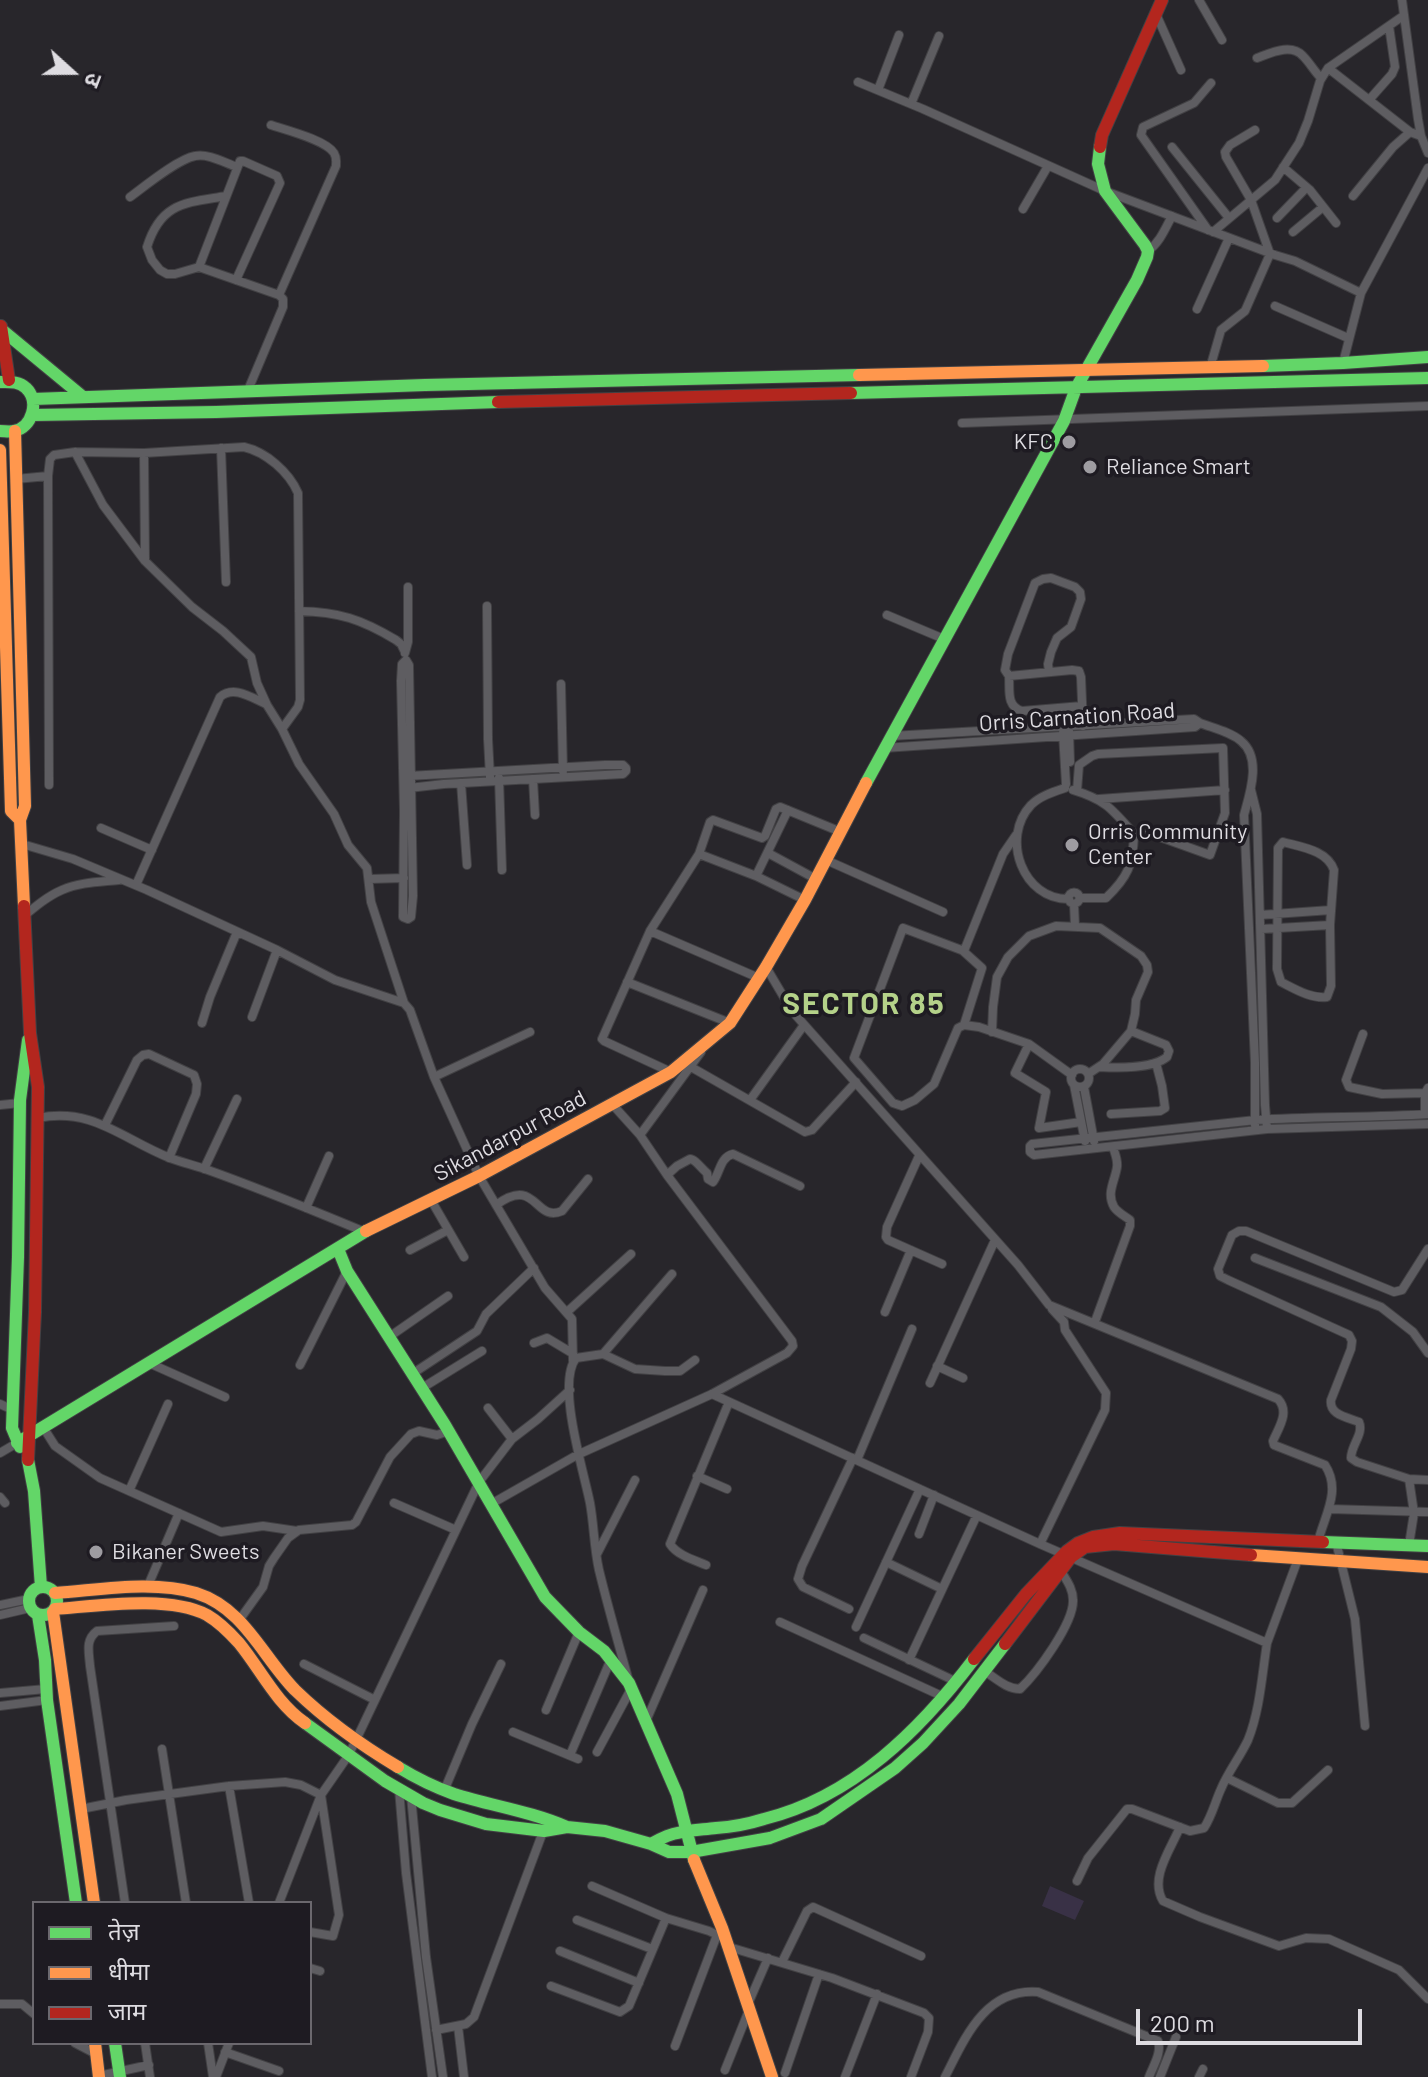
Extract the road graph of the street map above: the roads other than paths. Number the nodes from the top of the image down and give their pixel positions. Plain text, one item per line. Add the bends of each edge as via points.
1 (1162, 0) edge
2 (1199, 0) edge
3 (1402, 0) edge
4 (1156, 14) junction
5 (1403, 16) junction
6 (1389, 26) junction
7 (899, 35) dead end
8 (939, 36) dead end
9 (1222, 40) dead end
10 (1257, 58) dead end
11 (1328, 68) junction
12 (1181, 70) dead end
13 (1321, 78) junction
14 (858, 82) dead end
15 (1211, 83) dead end
16 (878, 90) junction
17 (1369, 100) junction
18 (911, 104) junction
19 (271, 125) dead end
20 (1255, 130) dead end
21 (1410, 132) junction
22 (1421, 136) junction
23 (1172, 147) dead end
24 (1428, 153) edge
25 (1048, 166) junction
26 (237, 167) junction
27 (1283, 167) junction
28 (1428, 168) edge
29 (1306, 188) junction
30 (1105, 191) junction
31 (226, 196) junction
32 (1353, 196) dead end
33 (130, 197) dead end
34 (1251, 200) junction
35 (1323, 207) junction
36 (1023, 209) dead end
37 (1172, 216) junction
38 (1229, 218) junction
39 (1277, 218) dead end
40 (1336, 223) dead end
41 (1211, 231) junction
42 (1293, 232) dead end
43 (1229, 238) junction
44 (1148, 251) junction
45 (1270, 254) junction
46 (199, 267) junction
47 (236, 280) junction
48 (1361, 293) junction
49 (279, 295) junction
50 (1275, 306) dead end
51 (1197, 309) dead end
52 (0, 323) edge
53 (1, 329) edge
54 (1348, 338) junction
55 (1428, 357) edge
56 (1343, 363) junction
57 (1210, 368) junction
58 (1085, 370) junction
59 (1428, 378) edge
60 (4, 381) edge
61 (1076, 388) junction
62 (279, 389) junction
63 (248, 390) junction
64 (82, 396) junction
65 (33, 399) junction
66 (1428, 406) edge
67 (281, 410) junction
68 (33, 415) junction
69 (1064, 421) junction
70 (962, 423) dead end
71 (0, 431) edge
72 (15, 431) junction
73 (221, 448) junction
74 (0, 451) edge
75 (15, 452) junction
76 (75, 452) junction
77 (144, 453) junction
78 (0, 473) edge
79 (48, 476) junction
80 (16, 479) junction
81 (145, 561) junction
82 (226, 582) dead end
83 (408, 587) dead end
84 (487, 606) dead end
85 (299, 611) junction
86 (887, 615) dead end
87 (944, 639) junction
88 (405, 656) junction
89 (1049, 672) junction
90 (1009, 676) junction
91 (561, 684) dead end
92 (267, 705) junction
93 (1082, 706) junction
94 (1200, 723) junction
95 (1083, 726) junction
96 (282, 729) junction
97 (1066, 731) junction
98 (891, 736) junction
99 (884, 748) junction
100 (563, 773) junction
101 (407, 776) junction
102 (494, 777) junction
103 (533, 779) junction
104 (461, 783) junction
105 (49, 785) dead end
106 (1070, 787) junction
107 (408, 788) junction
108 (1225, 790) junction
109 (1251, 790) junction
110 (1099, 799) junction
111 (788, 810) junction
112 (11, 814) edge
113 (535, 815) dead end
114 (101, 828) dead end
115 (841, 832) junction
116 (1134, 834) junction
117 (1016, 835) junction
118 (22, 844) junction
119 (152, 850) junction
120 (768, 853) junction
121 (699, 854) junction
122 (826, 860) junction
123 (467, 865) dead end
124 (502, 870) dead end
125 (756, 876) junction
126 (404, 878) junction
127 (369, 879) junction
128 (816, 879) junction
129 (120, 880) junction
130 (136, 885) junction
131 (805, 900) junction
132 (1074, 901) junction
133 (1331, 910) junction
134 (943, 912) dead end
135 (1278, 914) junction
136 (1260, 915) junction
137 (24, 916) junction
138 (1330, 925) junction
139 (1075, 926) junction
140 (1278, 928) junction
141 (1261, 929) junction
142 (650, 931) junction
143 (237, 932) junction
144 (277, 950) junction
145 (962, 950) junction
146 (763, 973) junction
147 (627, 982) junction
148 (404, 1003) junction
149 (252, 1017) dead end
150 (202, 1023) dead end
151 (730, 1023) junction
152 (804, 1025) junction
153 (964, 1025) junction
154 (1131, 1031) junction
155 (530, 1032) dead end
156 (992, 1032) junction
157 (30, 1033) junction
158 (1363, 1034) dead end
159 (707, 1044) junction
160 (1029, 1044) junction
161 (1156, 1063) junction
162 (691, 1067) junction
163 (1099, 1067) junction
164 (671, 1072) junction
165 (1088, 1074) junction
166 (434, 1077) junction
167 (856, 1082) junction
168 (1076, 1082) junction
169 (1426, 1090) edge
170 (1413, 1094) junction
171 (237, 1099) dead end
172 (750, 1100) junction
173 (20, 1103) junction
174 (612, 1104) junction
175 (0, 1105) edge
176 (1111, 1114) dead end
177 (1412, 1115) junction
178 (1427, 1117) edge
179 (38, 1118) junction
180 (1398, 1120) junction
181 (1081, 1122) junction
182 (1267, 1124) junction
183 (105, 1125) junction
184 (1255, 1125) junction
185 (640, 1135) junction
186 (1089, 1139) junction
187 (1113, 1147) junction
188 (1091, 1149) junction
189 (329, 1156) dead end
190 (919, 1156) junction
191 (169, 1158) junction
192 (204, 1169) junction
193 (667, 1175) junction
194 (479, 1176) junction
195 (588, 1179) dead end
196 (800, 1186) dead end
197 (431, 1200) junction
198 (496, 1205) junction
199 (306, 1208) junction
200 (448, 1230) junction
201 (365, 1232) junction
202 (995, 1240) junction
203 (338, 1249) junction
204 (1428, 1249) edge
205 (410, 1250) dead end
206 (911, 1250) junction
207 (631, 1254) dead end
208 (464, 1257) dead end
209 (1255, 1258) dead end
210 (942, 1264) dead end
211 (534, 1268) junction
212 (347, 1271) junction
213 (672, 1274) dead end
214 (448, 1296) dead end
215 (1049, 1305) junction
216 (567, 1312) junction
217 (885, 1312) dead end
218 (1096, 1319) dead end
219 (912, 1329) dead end
220 (389, 1337) junction
221 (534, 1343) dead end
222 (482, 1351) dead end
223 (1428, 1353) edge
224 (603, 1354) junction
225 (573, 1357) junction
226 (695, 1360) dead end
227 (149, 1363) junction
228 (300, 1365) dead end
229 (937, 1366) junction
230 (412, 1374) junction
231 (963, 1378) dead end
232 (930, 1383) dead end
233 (422, 1388) junction
234 (570, 1390) junction
235 (712, 1394) junction
236 (225, 1397) dead end
237 (729, 1402) junction
238 (0, 1404) edge
239 (168, 1404) dead end
240 (488, 1408) dead end
241 (13, 1410) junction
242 (43, 1427) junction
243 (449, 1431) junction
244 (30, 1435) junction
245 (512, 1439) junction
246 (17, 1443) junction
247 (0, 1453) edge
248 (577, 1455) junction
249 (28, 1457) junction
250 (855, 1459) junction
251 (697, 1476) junction
252 (1409, 1479) junction
253 (635, 1480) dead end
254 (1428, 1480) edge
255 (479, 1482) junction
256 (727, 1489) dead end
257 (920, 1489) junction
258 (129, 1491) junction
259 (934, 1495) junction
260 (394, 1503) dead end
261 (491, 1504) junction
262 (1330, 1509) junction
263 (1428, 1512) edge
264 (179, 1513) junction
265 (1414, 1513) junction
266 (977, 1515) junction
267 (456, 1530) junction
268 (297, 1531) junction
269 (919, 1534) dead end
270 (1318, 1542) junction
271 (1336, 1542) junction
272 (1040, 1544) junction
273 (1409, 1545) junction
274 (1428, 1546) edge
275 (597, 1554) junction
276 (1068, 1555) junction
277 (1298, 1559) junction
278 (886, 1562) junction
279 (1341, 1562) junction
280 (706, 1565) dead end
281 (1428, 1567) edge
282 (1061, 1571) junction
283 (41, 1587) junction
284 (147, 1588) junction
285 (942, 1589) junction
286 (703, 1590) dead end
287 (55, 1593) junction
288 (0, 1605) edge
289 (32, 1607) junction
290 (849, 1609) dead end
291 (54, 1611) junction
292 (0, 1615) edge
293 (240, 1619) junction
294 (780, 1622) dead end
295 (174, 1626) dead end
296 (856, 1627) dead end
297 (579, 1632) junction
298 (864, 1638) dead end
299 (1267, 1643) junction
300 (611, 1659) junction
301 (909, 1660) junction
302 (304, 1664) dead end
303 (501, 1664) dead end
304 (984, 1671) junction
305 (957, 1682) junction
306 (630, 1686) junction
307 (0, 1693) edge
308 (47, 1694) junction
309 (944, 1697) junction
310 (375, 1700) junction
311 (0, 1706) edge
312 (546, 1710) dead end
313 (645, 1722) junction
314 (1365, 1726) dead end
315 (513, 1732) dead end
316 (356, 1740) junction
317 (162, 1749) dead end
318 (597, 1752) dead end
319 (348, 1756) junction
320 (1328, 1770) dead end
321 (1227, 1778) junction
322 (229, 1786) junction
323 (399, 1789) junction
324 (444, 1791) junction
325 (170, 1794) junction
326 (321, 1795) junction
327 (411, 1796) junction
328 (112, 1804) junction
329 (81, 1809) junction
330 (548, 1817) junction
331 (567, 1827) junction
332 (1180, 1827) junction
333 (544, 1831) junction
334 (687, 1833) junction
335 (651, 1844) junction
336 (691, 1852) junction
337 (1077, 1881) dead end
338 (592, 1886) dead end
339 (76, 1901) edge
340 (94, 1901) edge
341 (125, 1901) edge
342 (186, 1901) edge
343 (249, 1901) edge
344 (280, 1901) edge
345 (666, 1918) junction
346 (577, 1920) dead end
347 (312, 1932) edge
348 (724, 1940) junction
349 (652, 1949) junction
350 (560, 1951) dead end
351 (921, 1956) dead end
352 (768, 1958) junction
353 (782, 1962) junction
354 (819, 1974) junction
355 (639, 1983) junction
356 (551, 1986) dead end
357 (877, 1994) junction
358 (1428, 1999) edge
359 (0, 2004) edge
360 (749, 2007) junction
361 (32, 2012) edge
362 (458, 2026) junction
363 (438, 2030) junction
364 (427, 2033) junction
365 (1176, 2037) dead end
366 (115, 2045) edge
367 (145, 2045) edge
368 (208, 2045) edge
369 (675, 2046) dead end
370 (96, 2048) edge
371 (227, 2048) edge
372 (149, 2065) junction
373 (725, 2070) dead end
374 (279, 2071) dead end
375 (119, 2074) edge
376 (779, 2075) edge
377 (99, 2076) edge
378 (150, 2077) edge
379 (214, 2077) edge
380 (432, 2077) edge
381 (443, 2077) edge
382 (464, 2077) edge
383 (845, 2077) edge
384 (911, 2077) edge
385 (945, 2077) edge
386 (1149, 2077) edge
387 (1160, 2077) edge

1 - 4 street
2 - 9 street
3 - 5 street
4 - 12 street
4 - 30 street via 1102,135 1098,164
5 - 6 street
5 - 22 street
6 - 11 street
6 - 17 street via 1395,67
7 - 16 street
8 - 18 street
10 - 13 street via 1293,50
11 - 13 street
11 - 17 street
13 - 27 street via 1299,143
14 - 16 street
15 - 41 street via 1194,103 1143,127 1141,135
16 - 18 street
17 - 21 street
18 - 25 street
19 - 49 street via 325,145 336,158
20 - 34 street via 1225,152
21 - 22 street
21 - 32 street
22 - 24 street
23 - 38 street
25 - 30 street
25 - 36 street
26 - 31 street
26 - 33 street via 195,156
26 - 47 street via 243,161 277,176 280,183
27 - 29 street
27 - 34 street
28 - 48 street
29 - 35 street
29 - 39 street
30 - 37 street
30 - 44 street
31 - 46 street
31 - 46 street via 179,204 150,236 148,253 160,270 175,274
34 - 38 street
34 - 45 street
35 - 40 street
35 - 42 street
37 - 41 street
37 - 44 street
38 - 41 street
41 - 43 street
43 - 45 street
43 - 51 street
44 - 58 street, Sikandarpur Road
45 - 48 street
45 - 57 street via 1245,311 1221,330
46 - 47 street
47 - 49 street
48 - 54 street
49 - 63 street via 283,307
50 - 54 street
52 - 53 street
53 - 60 street
53 - 64 street
54 - 56 street
55 - 56 street
56 - 57 street
57 - 58 street
58 - 61 street, Sikandarpur Road
58 - 62 street
59 - 61 street
60 - 65 street via 24,385
61 - 67 street
61 - 69 street, Sikandarpur Road
62 - 63 street
62 - 67 street
63 - 64 street
64 - 65 street
65 - 68 street
66 - 69 street
67 - 68 street
68 - 72 street
69 - 70 street
69 - 87 street, Sikandarpur Road
71 - 72 street
72 - 75 street
73 - 77 street
73 - 82 street
73 - 85 street via 256,449 296,487
74 - 75 street
74 - 78 street
75 - 80 street
76 - 77 street
76 - 79 street via 54,455
76 - 81 street via 103,505
77 - 81 street
78 - 112 street
79 - 80 street
79 - 105 street
80 - 112 street via 25,806
81 - 92 street via 251,657
83 - 88 street
84 - 102 street via 488,739
85 - 88 street via 348,617 396,640
85 - 96 street via 300,700
86 - 87 street
87 - 98 street, Sikandarpur Road
88 - 101 street via 401,681
89 - 90 street
89 - 90 street via 1057,638 1071,627 1081,599 1075,587 1051,578 1035,583 1008,654
89 - 93 street via 1079,671
90 - 93 street via 1015,709
91 - 100 street
92 - 96 street
92 - 119 street via 233,691 220,697
93 - 95 street
94 - 95 street, Orris Carnation Road via 1194,719
94 - 97 street, Orris Carnation Road
94 - 109 street via 1249,749
95 - 97 street, Orris Carnation Road
96 - 127 street
97 - 98 street, Orris Carnation Road
97 - 99 street, Orris Carnation Road
97 - 106 street
98 - 99 street, Sikandarpur Road
99 - 115 street, Sikandarpur Road
100 - 100 street via 605,765 626,768 623,774
100 - 102 street
100 - 103 street
101 - 102 street
101 - 107 street
102 - 103 street
102 - 104 street
102 - 124 street
103 - 113 street
104 - 107 street
104 - 123 street
106 - 108 street via 1079,765 1098,754 1223,748
106 - 110 street
106 - 117 street via 1031,805
107 - 126 street
107 - 126 street via 413,896 408,919 403,917
108 - 110 street
108 - 116 street via 1225,813 1210,855 1146,832
109 - 136 street via 1257,814
109 - 184 street via 1244,815
110 - 116 street
111 - 115 street
111 - 120 street
111 - 121 street via 776,809 762,838 712,821
112 - 118 street
114 - 119 street
115 - 122 street, Sikandarpur Road
116 - 132 street via 1128,872 1118,887 1104,899
117 - 132 street via 1017,856 1027,877 1044,894
117 - 145 street
118 - 129 street
118 - 137 street
119 - 130 street
120 - 125 street
120 - 128 street
121 - 125 street
121 - 142 street
122 - 128 street, Sikandarpur Road
122 - 134 street
125 - 131 street
126 - 127 street
127 - 148 street via 371,902
128 - 131 street, Sikandarpur Road
129 - 130 street
129 - 137 street via 61,890
130 - 143 street
131 - 146 street, Sikandarpur Road
132 - 139 street
133 - 135 street
133 - 135 street via 1332,863 1283,842 1278,848
133 - 138 street
135 - 136 street
135 - 140 street
136 - 141 street
137 - 157 street
138 - 140 street
138 - 140 street via 1331,986 1323,998 1281,982
139 - 154 street via 1100,928 1147,965
139 - 156 street via 1056,926 1029,936 1008,957 997,977
140 - 141 street
141 - 182 street
142 - 146 street
142 - 147 street
143 - 144 street
143 - 150 street
144 - 148 street via 335,980
144 - 149 street
145 - 153 street via 982,968
145 - 153 street via 903,928 854,1058 893,1103 902,1106 934,1084
146 - 151 street, Sikandarpur Road
146 - 152 street
147 - 151 street
147 - 164 street via 602,1040
148 - 166 street
151 - 159 street, Sikandarpur Road
152 - 167 street
152 - 172 street
153 - 156 street
154 - 161 street via 1166,1045 1167,1057
154 - 163 street
155 - 166 street
156 - 160 street
157 - 173 street
157 - 179 street
158 - 170 street via 1346,1080 1349,1087
159 - 162 street
159 - 164 street, Sikandarpur Road
160 - 168 street
160 - 181 street via 1015,1073 1046,1092 1039,1128
161 - 163 street
161 - 176 street via 1165,1108
162 - 172 street
162 - 185 street
163 - 165 street
164 - 174 street, Sikandarpur Road
165 - 168 street via 1089,1079
165 - 168 street via 1074,1072
166 - 194 street
167 - 172 street via 805,1132
167 - 190 street
168 - 181 street
168 - 186 street
169 - 170 street
169 - 178 street
170 - 177 street
171 - 192 street
173 - 175 street
173 - 241 street
174 - 185 street
174 - 194 street, Sikandarpur Road
177 - 178 street
177 - 180 street
178 - 180 street
179 - 183 street via 72,1115
179 - 244 street
180 - 182 street
181 - 186 street
182 - 184 street
183 - 191 street
183 - 191 street via 143,1055 187,1070 194,1075 196,1094
184 - 186 street
184 - 187 street
185 - 193 street
186 - 188 street
186 - 188 street via 1032,1144 1030,1152
187 - 188 street
187 - 218 street via 1117,1170 1111,1196 1130,1226
189 - 199 street
190 - 202 street
190 - 206 street via 886,1234
191 - 192 street
192 - 199 street
193 - 196 street via 693,1159 713,1182 724,1159 733,1154
193 - 235 street via 792,1341 787,1353
194 - 197 street, Sikandarpur Road
194 - 198 street
195 - 198 street via 557,1214 545,1212 523,1194
197 - 200 street
197 - 201 street, Sikandarpur Road
198 - 211 street
199 - 201 street
200 - 205 street
200 - 208 street
201 - 203 street, Sikandarpur Road
202 - 215 street
202 - 229 street
203 - 212 street
203 - 227 street, Sikandarpur Road
204 - 252 street via 1397,1292 1246,1231 1232,1235 1218,1269 1220,1276 1349,1335 1351,1349 1330,1405 1361,1424 1351,1458
206 - 210 street
206 - 217 street
207 - 216 street
209 - 223 street via 1381,1307 1413,1332
211 - 216 street
211 - 230 street via 486,1314 477,1331
212 - 220 street
212 - 228 street
213 - 224 street
214 - 220 street
215 - 262 street via 1278,1399 1284,1414 1274,1445 1327,1468 1333,1488
215 - 272 street via 1107,1399
216 - 225 street via 572,1319
219 - 250 street
220 - 230 street
221 - 225 street via 547,1338
222 - 233 street
224 - 225 street
224 - 226 street via 644,1370 680,1371
225 - 234 street
227 - 236 street
227 - 242 street, Sikandarpur Road
229 - 231 street
229 - 232 street
230 - 233 street
233 - 243 street
234 - 245 street
234 - 248 street
235 - 237 street
235 - 248 street
237 - 250 street
237 - 251 street
238 - 241 street
239 - 258 street
240 - 245 street
241 - 246 street
242 - 244 street, Sikandarpur Road
242 - 258 street via 65,1454
243 - 255 street
243 - 268 street via 411,1434 390,1457 352,1525
244 - 246 street, Sikandarpur Road
244 - 249 street
245 - 255 street
246 - 247 street
246 - 249 street
248 - 261 street
248 - 275 street
249 - 283 street
250 - 257 street
250 - 290 street via 798,1579 803,1587
251 - 256 street
251 - 280 street via 670,1544
252 - 254 street
252 - 265 street
253 - 275 street
255 - 261 street
255 - 267 street
257 - 259 street
257 - 278 street
258 - 264 street
259 - 266 street
259 - 269 street
260 - 267 street
261 - 297 street via 545,1597
262 - 265 street
262 - 270 street
263 - 265 street
264 - 268 street via 221,1532 263,1526
264 - 284 street
265 - 273 street
266 - 272 street
266 - 285 street
267 - 310 street
268 - 293 street via 274,1558 263,1587
270 - 271 street
270 - 276 street via 1120,1533 1084,1540
271 - 273 street
271 - 279 street
272 - 276 street
273 - 274 street
275 - 306 street
276 - 277 street via 1088,1545 1114,1544
276 - 282 street
276 - 299 street
276 - 305 street via 1020,1599
277 - 279 street
277 - 299 street
278 - 285 street
278 - 296 street
279 - 281 street
279 - 314 street via 1355,1619
282 - 304 street
282 - 304 street via 1071,1589 1072,1609 1046,1658 1020,1689
283 - 287 street
283 - 289 street via 33,1591
284 - 287 street
284 - 293 street via 194,1593
285 - 301 street
286 - 313 street
287 - 291 street
288 - 289 street
289 - 291 street via 46,1616
289 - 292 street
289 - 308 street
291 - 319 street via 171,1604 205,1614 238,1642 297,1718
291 - 329 street
293 - 316 street via 292,1686
294 - 309 street
295 - 328 street via 97,1631 88,1642
297 - 300 street
297 - 312 street
298 - 301 street
299 - 321 street via 1252,1728
300 - 306 street
300 - 315 street via 574,1757
301 - 305 street
302 - 310 street
303 - 324 street
304 - 336 street via 923,1743 836,1811 770,1838
305 - 309 street
306 - 313 street
306 - 318 street
307 - 308 street
308 - 311 street
308 - 339 street
309 - 334 street via 869,1768 814,1801 776,1817
310 - 316 street
313 - 334 street via 677,1794
316 - 319 street
316 - 324 street
317 - 325 street
319 - 323 street
319 - 326 street
320 - 321 street via 1292,1803 1278,1803
321 - 332 street via 1204,1828
322 - 325 street
322 - 326 street via 285,1782
322 - 343 street
323 - 327 street
323 - 364 street
324 - 330 street
325 - 328 street
325 - 342 street
326 - 344 street
326 - 347 street via 339,1915 333,1936
327 - 333 street via 486,1824
327 - 363 street
328 - 329 street
328 - 341 street
329 - 340 street
330 - 331 street
330 - 333 street
331 - 333 street
331 - 335 street
332 - 337 street via 1127,1809 1088,1858
332 - 358 street via 1158,1880 1163,1901 1279,1946 1306,1938 1329,1939 1399,1970
333 - 362 street via 474,2017
334 - 335 street
334 - 336 street
335 - 336 street via 669,1852
336 - 348 street
338 - 345 street
345 - 348 street
345 - 349 street
346 - 349 street
348 - 352 street
348 - 360 street
348 - 369 street
349 - 355 street
350 - 355 street
351 - 353 street via 813,1907
352 - 353 street
352 - 360 street
353 - 354 street
354 - 357 street
354 - 376 street
355 - 356 street via 629,2006 620,2012
357 - 383 street
357 - 384 street via 929,2018
359 - 361 street via 22,2004
360 - 373 street
360 - 376 street
362 - 363 street
362 - 382 street
363 - 364 street
363 - 381 street
364 - 380 street
365 - 387 street
366 - 375 street
367 - 372 street
368 - 379 street
370 - 377 street
371 - 374 street
371 - 379 street
372 - 375 street
372 - 378 street
375 - 377 street
385 - 386 street via 981,2013 1030,1991 1158,2041

